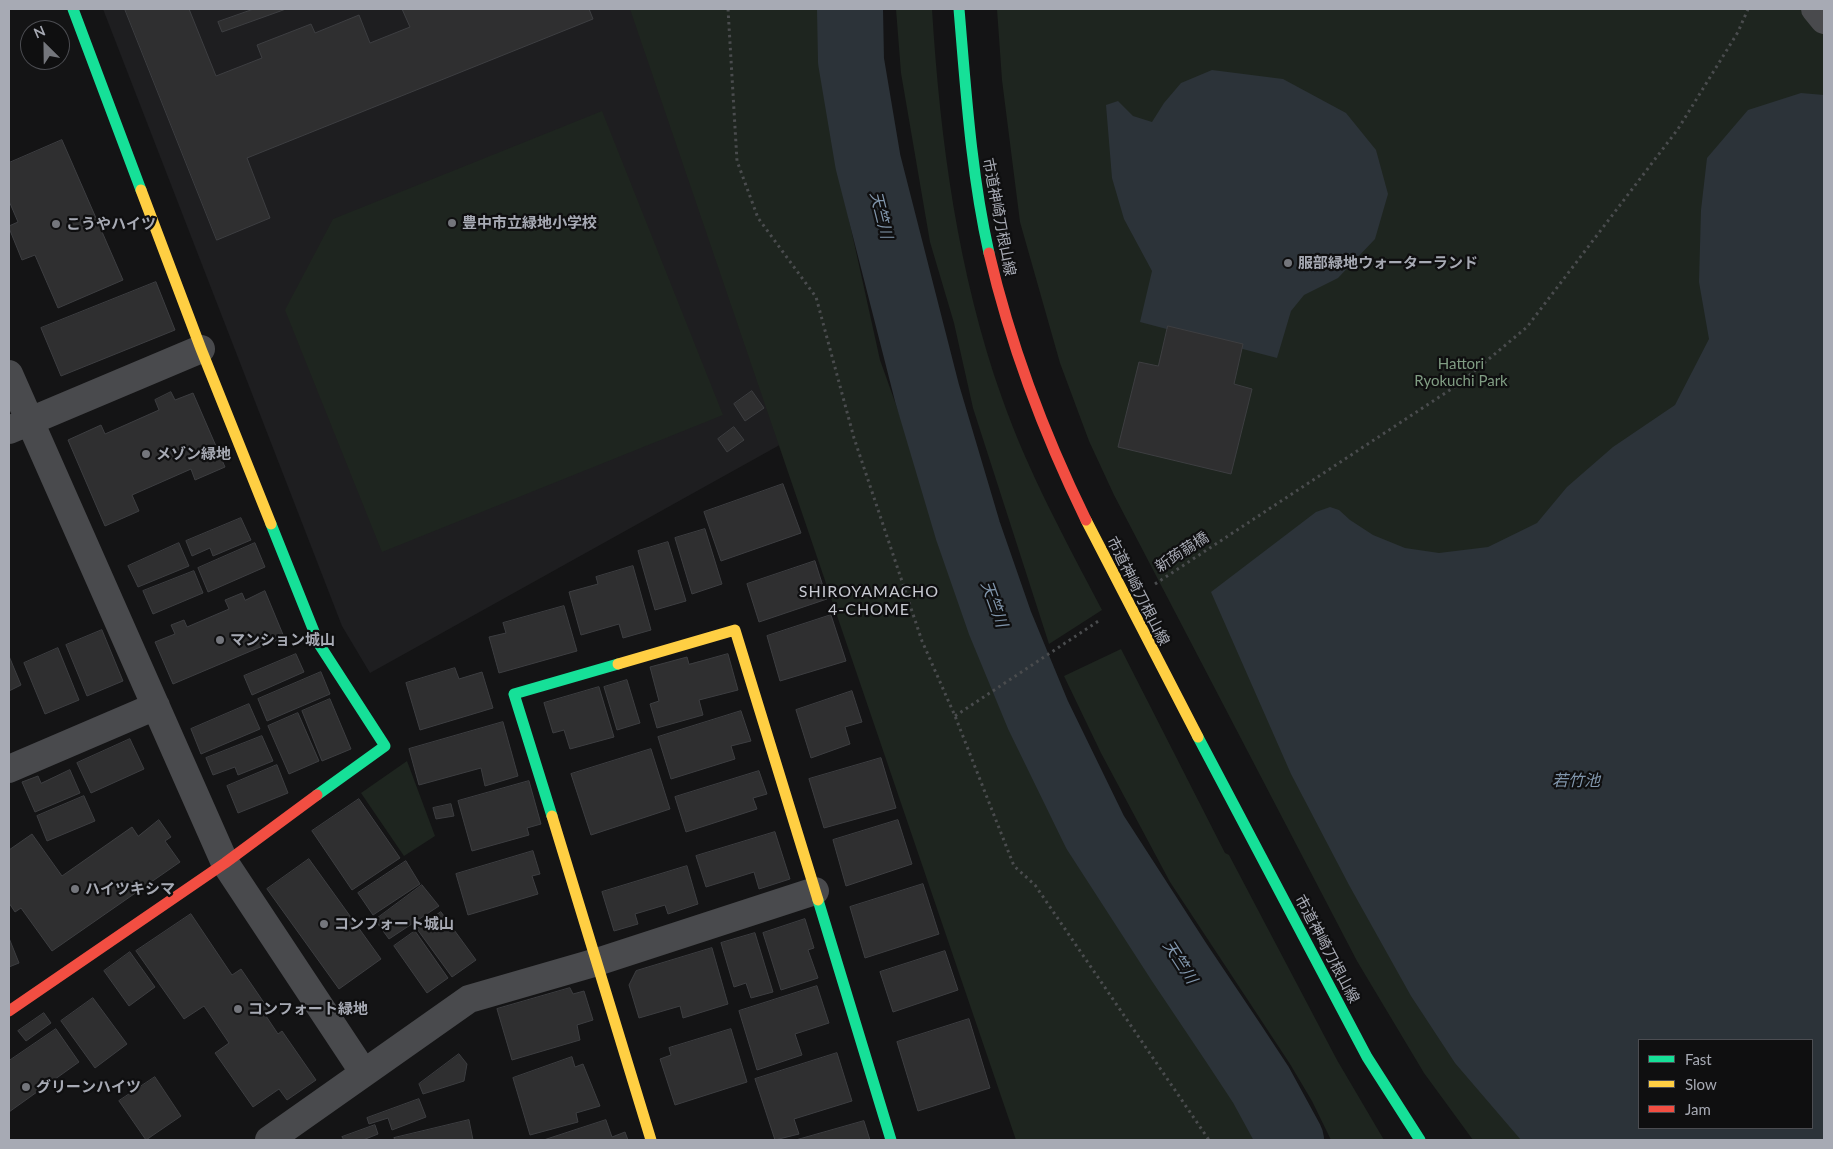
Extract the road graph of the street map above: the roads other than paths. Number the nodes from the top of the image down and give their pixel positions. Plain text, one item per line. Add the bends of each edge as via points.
1 (73, 9) edge
2 (959, 9) edge
3 (1815, 9) edge
4 (1824, 20) edge
5 (201, 349) junction
6 (9, 374) edge
7 (19, 426) edge
8 (156, 706) junction
9 (9, 769) edge
10 (225, 863) junction
11 (815, 891) junction
12 (597, 962) junction
13 (9, 1011) edge
14 (364, 1073) junction
15 (269, 1140) edge
16 (651, 1140) edge
17 (891, 1140) edge
18 (1420, 1140) edge

1 - 5 street
2 - 18 street, 市道神崎刀根山線 via 970,139 985,231 1015,351 1051,448 1113,575 1367,1057
3 - 4 street
5 - 7 street
5 - 10 street via 319,644 384,746
6 - 7 street
7 - 8 street
8 - 9 street
8 - 10 street
10 - 13 street
10 - 14 street
11 - 12 street
11 - 12 street via 735,630 514,694
11 - 17 street
12 - 14 street via 469,999
12 - 16 street
14 - 15 street

